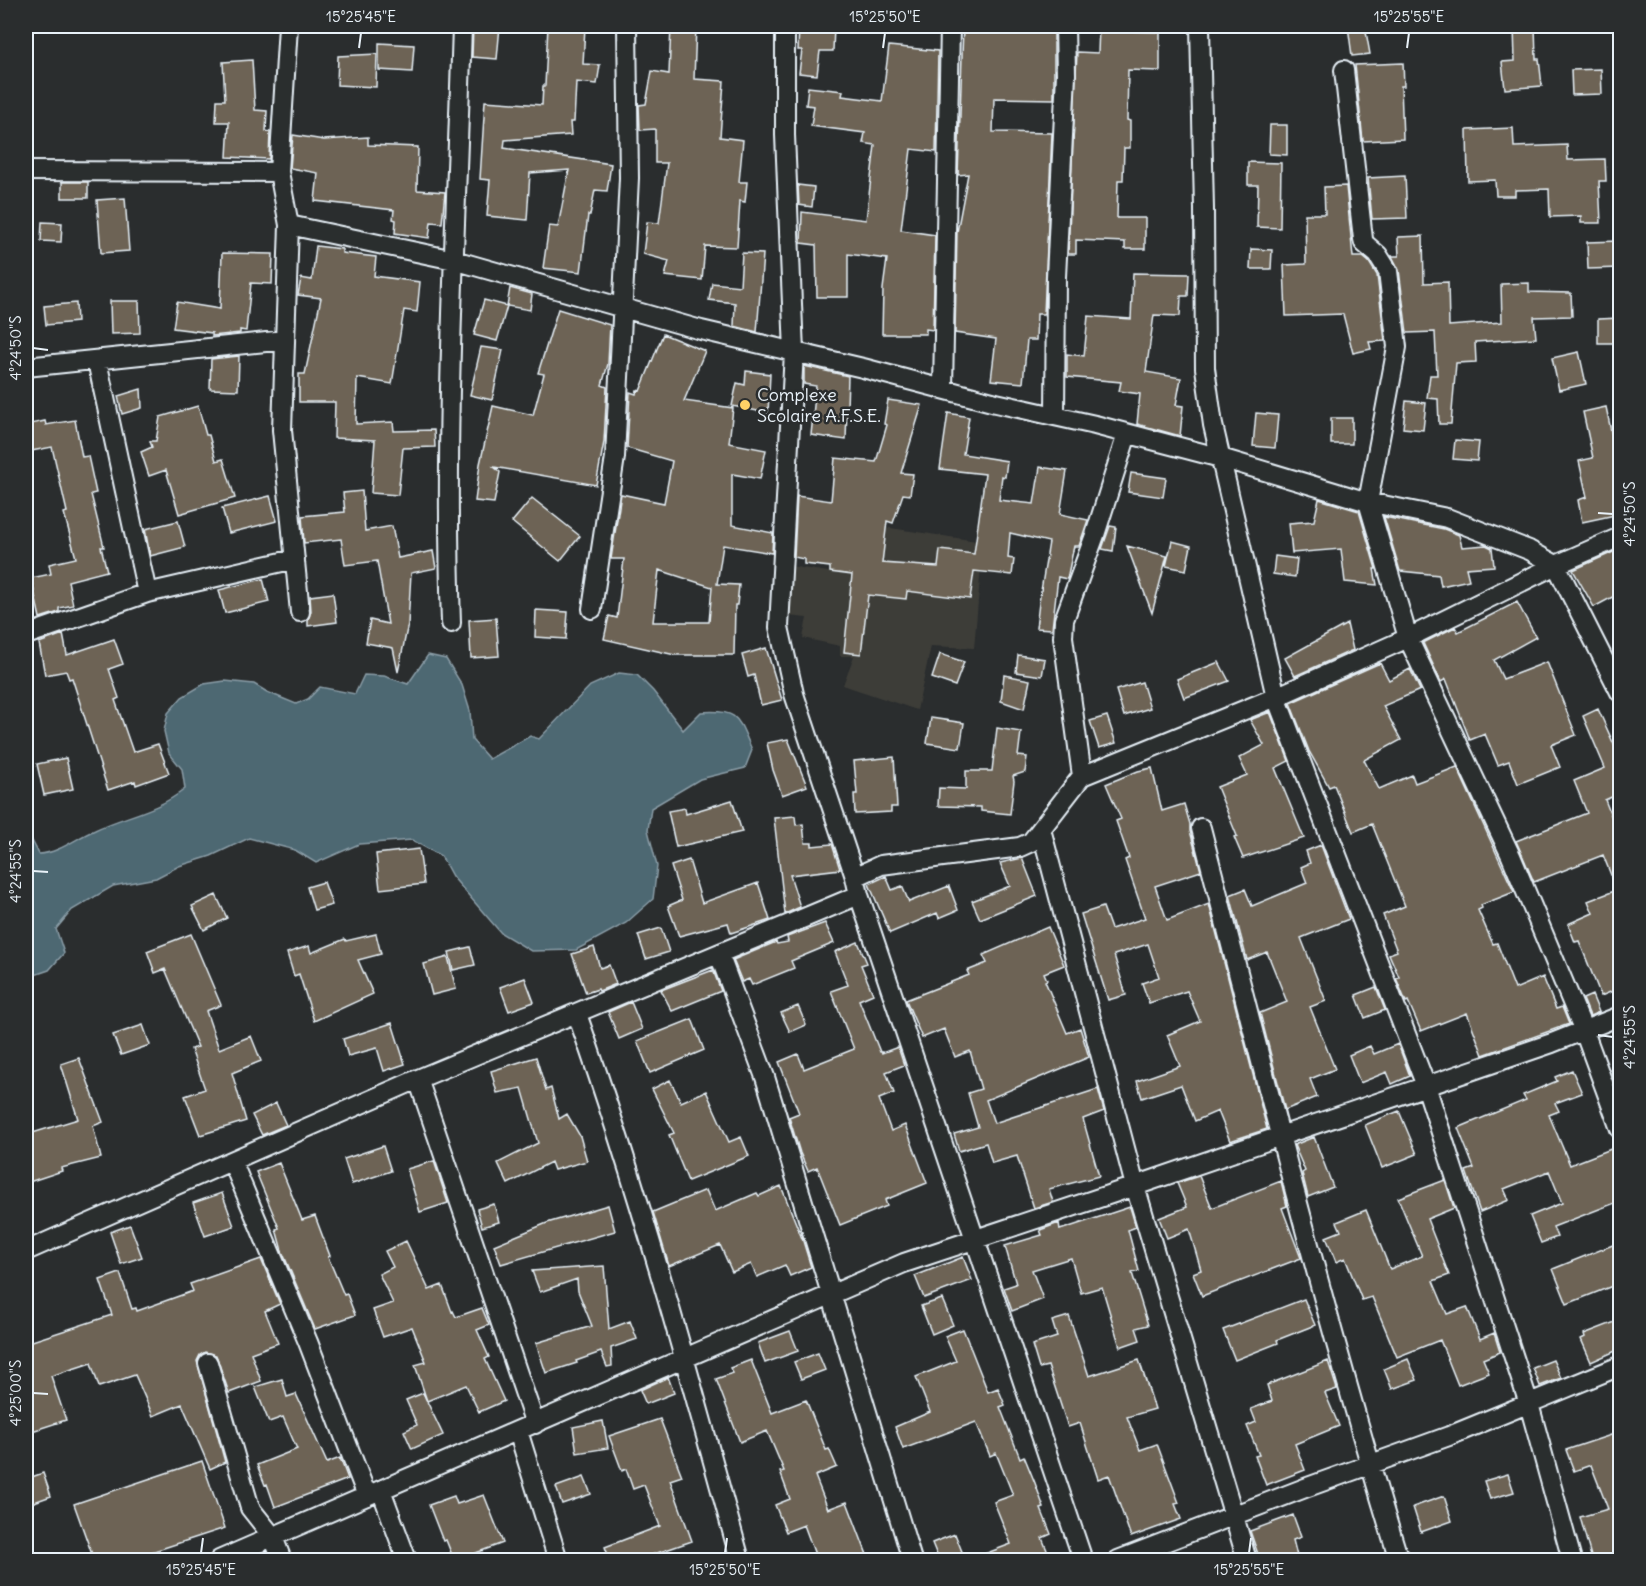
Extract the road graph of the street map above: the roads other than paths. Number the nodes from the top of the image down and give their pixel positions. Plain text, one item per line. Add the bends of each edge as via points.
1 (288, 26) edge
2 (462, 26) edge
3 (627, 26) edge
4 (785, 26) edge
5 (950, 26) edge
6 (1065, 26) edge
7 (1200, 26) edge
8 (1344, 70) dead end
9 (26, 171) edge
10 (279, 172) junction
11 (289, 225) junction
12 (454, 260) junction
13 (623, 307) junction
14 (285, 340) junction
15 (794, 352) junction
16 (98, 361) junction
17 (26, 367) edge
18 (943, 388) junction
19 (1055, 416) junction
20 (1127, 434) junction
21 (1221, 458) junction
22 (1368, 502) junction
23 (1620, 537) edge
24 (295, 560) junction
25 (1556, 565) junction
26 (147, 593) junction
27 (592, 609) dead end
28 (300, 612) dead end
29 (451, 623) dead end
30 (26, 635) edge
31 (1408, 638) junction
32 (1620, 692) edge
33 (1276, 698) junction
34 (1082, 776) junction
35 (1041, 828) junction
36 (1202, 828) dead end
37 (857, 886) junction
38 (719, 954) junction
39 (578, 1014) junction
40 (1620, 1016) edge
41 (1584, 1031) junction
42 (418, 1079) junction
43 (1426, 1086) junction
44 (1620, 1130) edge
45 (1280, 1136) junction
46 (232, 1161) junction
47 (1135, 1186) junction
48 (975, 1239) junction
49 (26, 1251) edge
50 (830, 1295) junction
51 (684, 1358) junction
52 (208, 1363) dead end
53 (1620, 1366) edge
54 (1529, 1404) junction
55 (526, 1428) junction
56 (1370, 1466) junction
57 (374, 1493) junction
58 (1234, 1517) junction
59 (273, 1537) junction
60 (219, 1560) edge
61 (282, 1560) edge
62 (407, 1560) edge
63 (558, 1560) edge
64 (740, 1560) edge
65 (912, 1560) edge
66 (1083, 1560) edge
67 (1119, 1560) edge
68 (1247, 1560) edge
69 (1399, 1560) edge
70 (1572, 1560) edge

1 - 10 street
2 - 12 street
3 - 13 street via 629,178
4 - 15 street via 785,135
5 - 18 street
6 - 19 street
7 - 21 street via 1204,368
8 - 22 street via 1363,239 1388,271 1397,347
9 - 10 street
10 - 11 street
11 - 12 street
11 - 14 street
12 - 13 street
12 - 29 street via 448,440
13 - 15 street
13 - 27 street via 615,457
14 - 16 street
14 - 24 street via 282,430
15 - 18 street
15 - 37 street via 779,627 794,694
16 - 17 street
16 - 26 street
18 - 19 street
19 - 20 street
20 - 21 street
20 - 34 street via 1064,620
21 - 22 street
21 - 33 street
22 - 25 street via 1446,518 1529,550
22 - 31 street
23 - 25 street
24 - 26 street
24 - 28 street
25 - 31 street
25 - 32 street
26 - 30 street
31 - 33 street
31 - 41 street via 1511,856
33 - 34 street
33 - 43 street
34 - 35 street
35 - 37 street via 1031,842 1020,847 881,866
35 - 47 street
36 - 45 street
37 - 38 street
37 - 48 street
38 - 39 street
38 - 50 street via 765,1077
39 - 42 street
39 - 51 street via 620,1138
40 - 41 street
41 - 43 street
41 - 44 street
42 - 46 street
42 - 55 street
43 - 45 street
43 - 54 street
45 - 47 street
45 - 56 street
46 - 49 street
46 - 57 street
47 - 48 street
47 - 58 street
48 - 50 street via 904,1263
48 - 66 street
50 - 51 street
50 - 65 street
51 - 55 street
51 - 64 street
52 - 59 street via 250,1508
53 - 54 street
54 - 56 street
54 - 70 street
55 - 57 street
55 - 63 street
56 - 58 street
56 - 69 street
57 - 59 street
57 - 62 street
58 - 67 street
58 - 68 street
59 - 60 street
59 - 61 street

